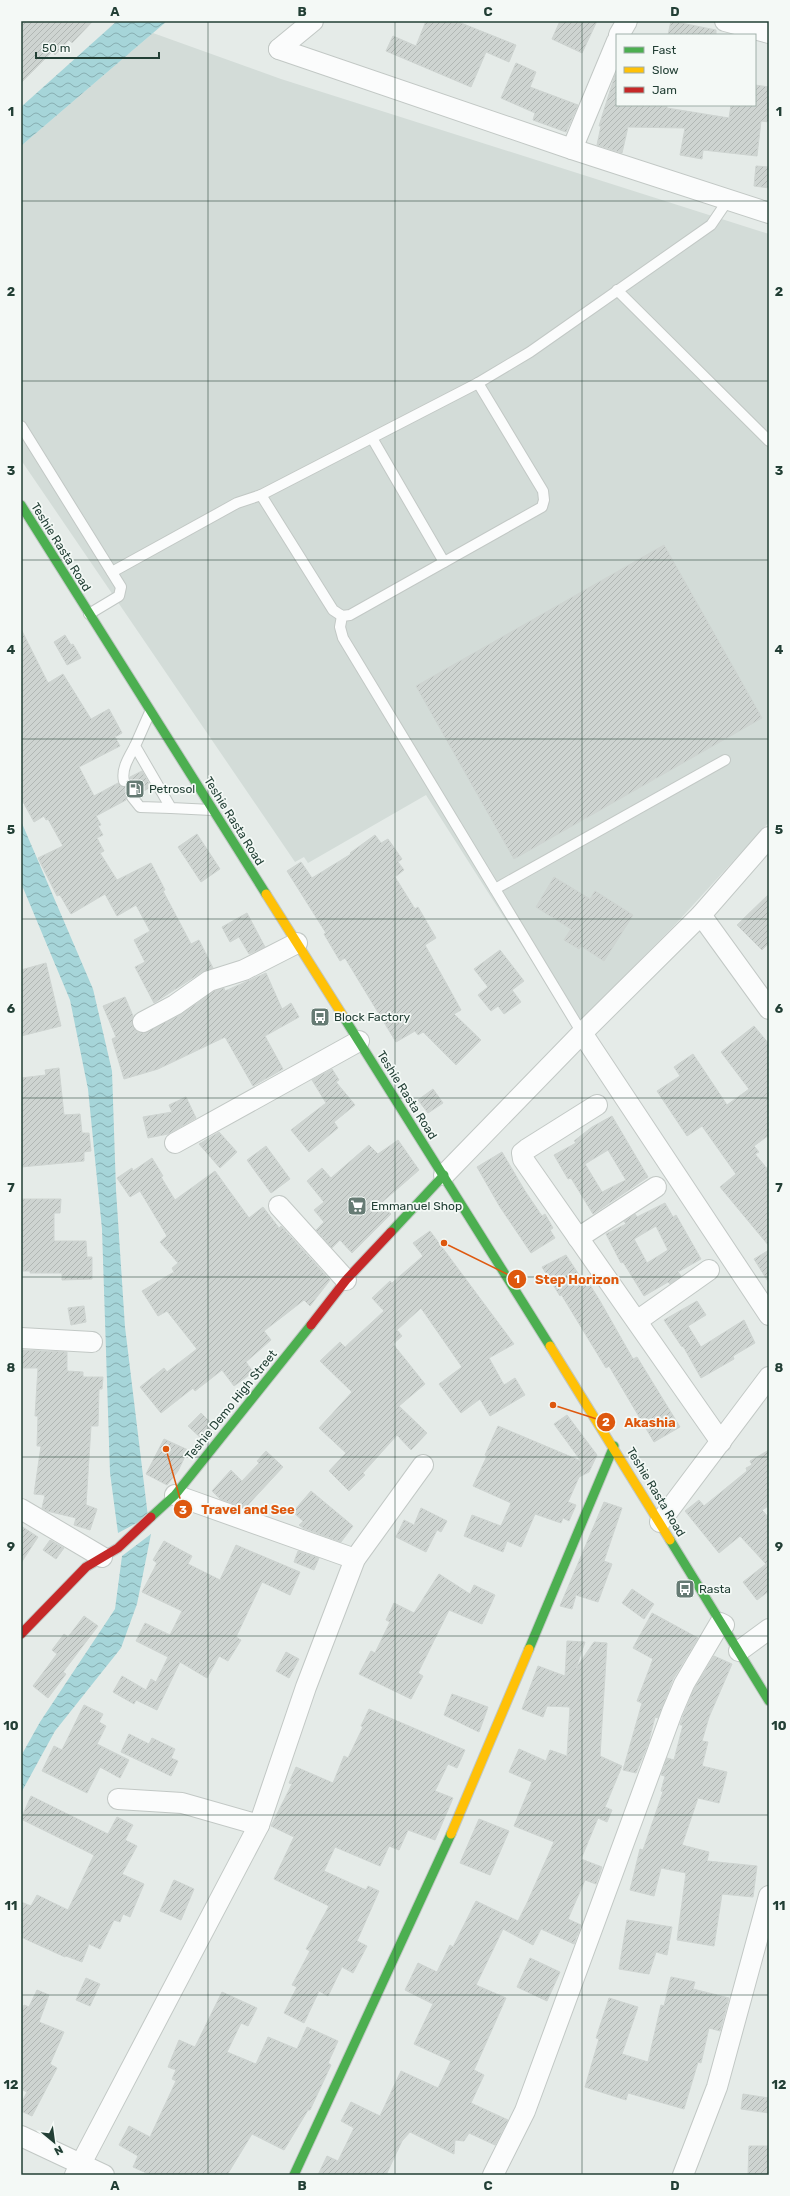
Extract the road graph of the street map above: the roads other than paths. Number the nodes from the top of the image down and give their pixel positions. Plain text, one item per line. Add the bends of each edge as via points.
1 (313, 21) edge
2 (627, 21) edge
3 (726, 21) edge
4 (769, 33) edge
5 (620, 34) edge
6 (616, 42) edge
7 (572, 149) junction
8 (728, 200) junction
9 (769, 213) edge
10 (617, 290) junction
11 (478, 383) junction
12 (21, 426) edge
13 (372, 438) junction
14 (769, 441) edge
15 (261, 494) junction
16 (21, 505) edge
17 (444, 562) junction
18 (112, 572) junction
19 (89, 614) junction
20 (342, 616) junction
21 (150, 712) junction
22 (135, 746) junction
23 (725, 760) dead end
24 (124, 781) dead end
25 (132, 797) dead end
26 (171, 808) junction
27 (212, 810) junction
28 (769, 837) edge
29 (495, 890) junction
30 (701, 915) junction
31 (297, 943) junction
32 (769, 1009) edge
33 (143, 1022) dead end
34 (582, 1033) junction
35 (359, 1041) junction
36 (597, 1104) dead end
37 (175, 1143) dead end
38 (444, 1175) junction
39 (656, 1187) dead end
40 (279, 1206) dead end
41 (578, 1238) junction
42 (709, 1270) dead end
43 (346, 1280) junction
44 (769, 1315) edge
45 (637, 1321) junction
46 (21, 1338) edge
47 (92, 1342) dead end
48 (769, 1377) edge
49 (721, 1442) junction
50 (614, 1446) junction
51 (423, 1465) dead end
52 (174, 1495) junction
53 (21, 1509) edge
54 (660, 1522) junction
55 (110, 1552) junction
56 (355, 1559) junction
57 (724, 1625) junction
58 (769, 1629) edge
59 (21, 1634) edge
60 (739, 1651) junction
61 (769, 1701) edge
62 (118, 1799) dead end
63 (258, 1825) junction
64 (769, 1896) edge
65 (21, 2136) edge
66 (77, 2170) edge
67 (104, 2175) edge
68 (294, 2175) edge
69 (493, 2175) edge
70 (683, 2175) edge

1 - 7 street via 279,49
2 - 5 street
3 - 4 street
6 - 7 street
7 - 8 street
8 - 9 street
8 - 10 lane via 711,224
10 - 11 lane via 530,352
10 - 14 lane
11 - 13 lane
11 - 17 lane via 543,491 544,500 542,507
12 - 18 lane
13 - 15 lane
13 - 17 lane
15 - 18 lane via 237,503
15 - 20 lane via 333,610
16 - 19 main road, Teshie Rasta Road
17 - 20 lane via 350,615
18 - 19 lane via 121,587 119,596
19 - 21 main road, Teshie Rasta Road
20 - 29 lane via 342,638
21 - 22 lane
21 - 27 main road, Teshie Rasta Road
22 - 24 lane via 122,774
22 - 26 lane
23 - 29 lane
25 - 26 lane via 140,807
26 - 27 lane
27 - 31 main road, Teshie Rasta Road
28 - 30 street
29 - 34 lane
30 - 32 street
30 - 34 street
31 - 33 street via 244,970 209,981 175,1005
31 - 35 main road, Teshie Rasta Road
34 - 38 street
34 - 44 street
35 - 37 street
35 - 38 main road, Teshie Rasta Road
36 - 41 street via 522,1154
38 - 43 main road, Teshie Demo High Street
38 - 50 main road, Teshie Rasta Road
39 - 41 street
40 - 43 street
41 - 45 street
42 - 45 street
43 - 52 main road, Teshie Demo High Street
45 - 49 street
46 - 47 street
48 - 49 street
49 - 54 street
50 - 54 main road, Teshie Rasta Road
50 - 68 main road via 448,1842
51 - 56 street
52 - 55 main road, Teshie Demo High Street via 144,1525
52 - 56 street
53 - 55 street
54 - 57 main road, Teshie Rasta Road
55 - 59 main road, Teshie Demo High Street via 68,1584
56 - 63 street via 306,1687
57 - 60 main road, Teshie Rasta Road
57 - 69 street via 720,1623 692,1670 672,1712 525,2112
58 - 60 street
60 - 61 main road, Teshie Rasta Road
62 - 63 street via 182,1803
63 - 66 street
64 - 70 street via 717,2087
65 - 66 street
66 - 67 street

